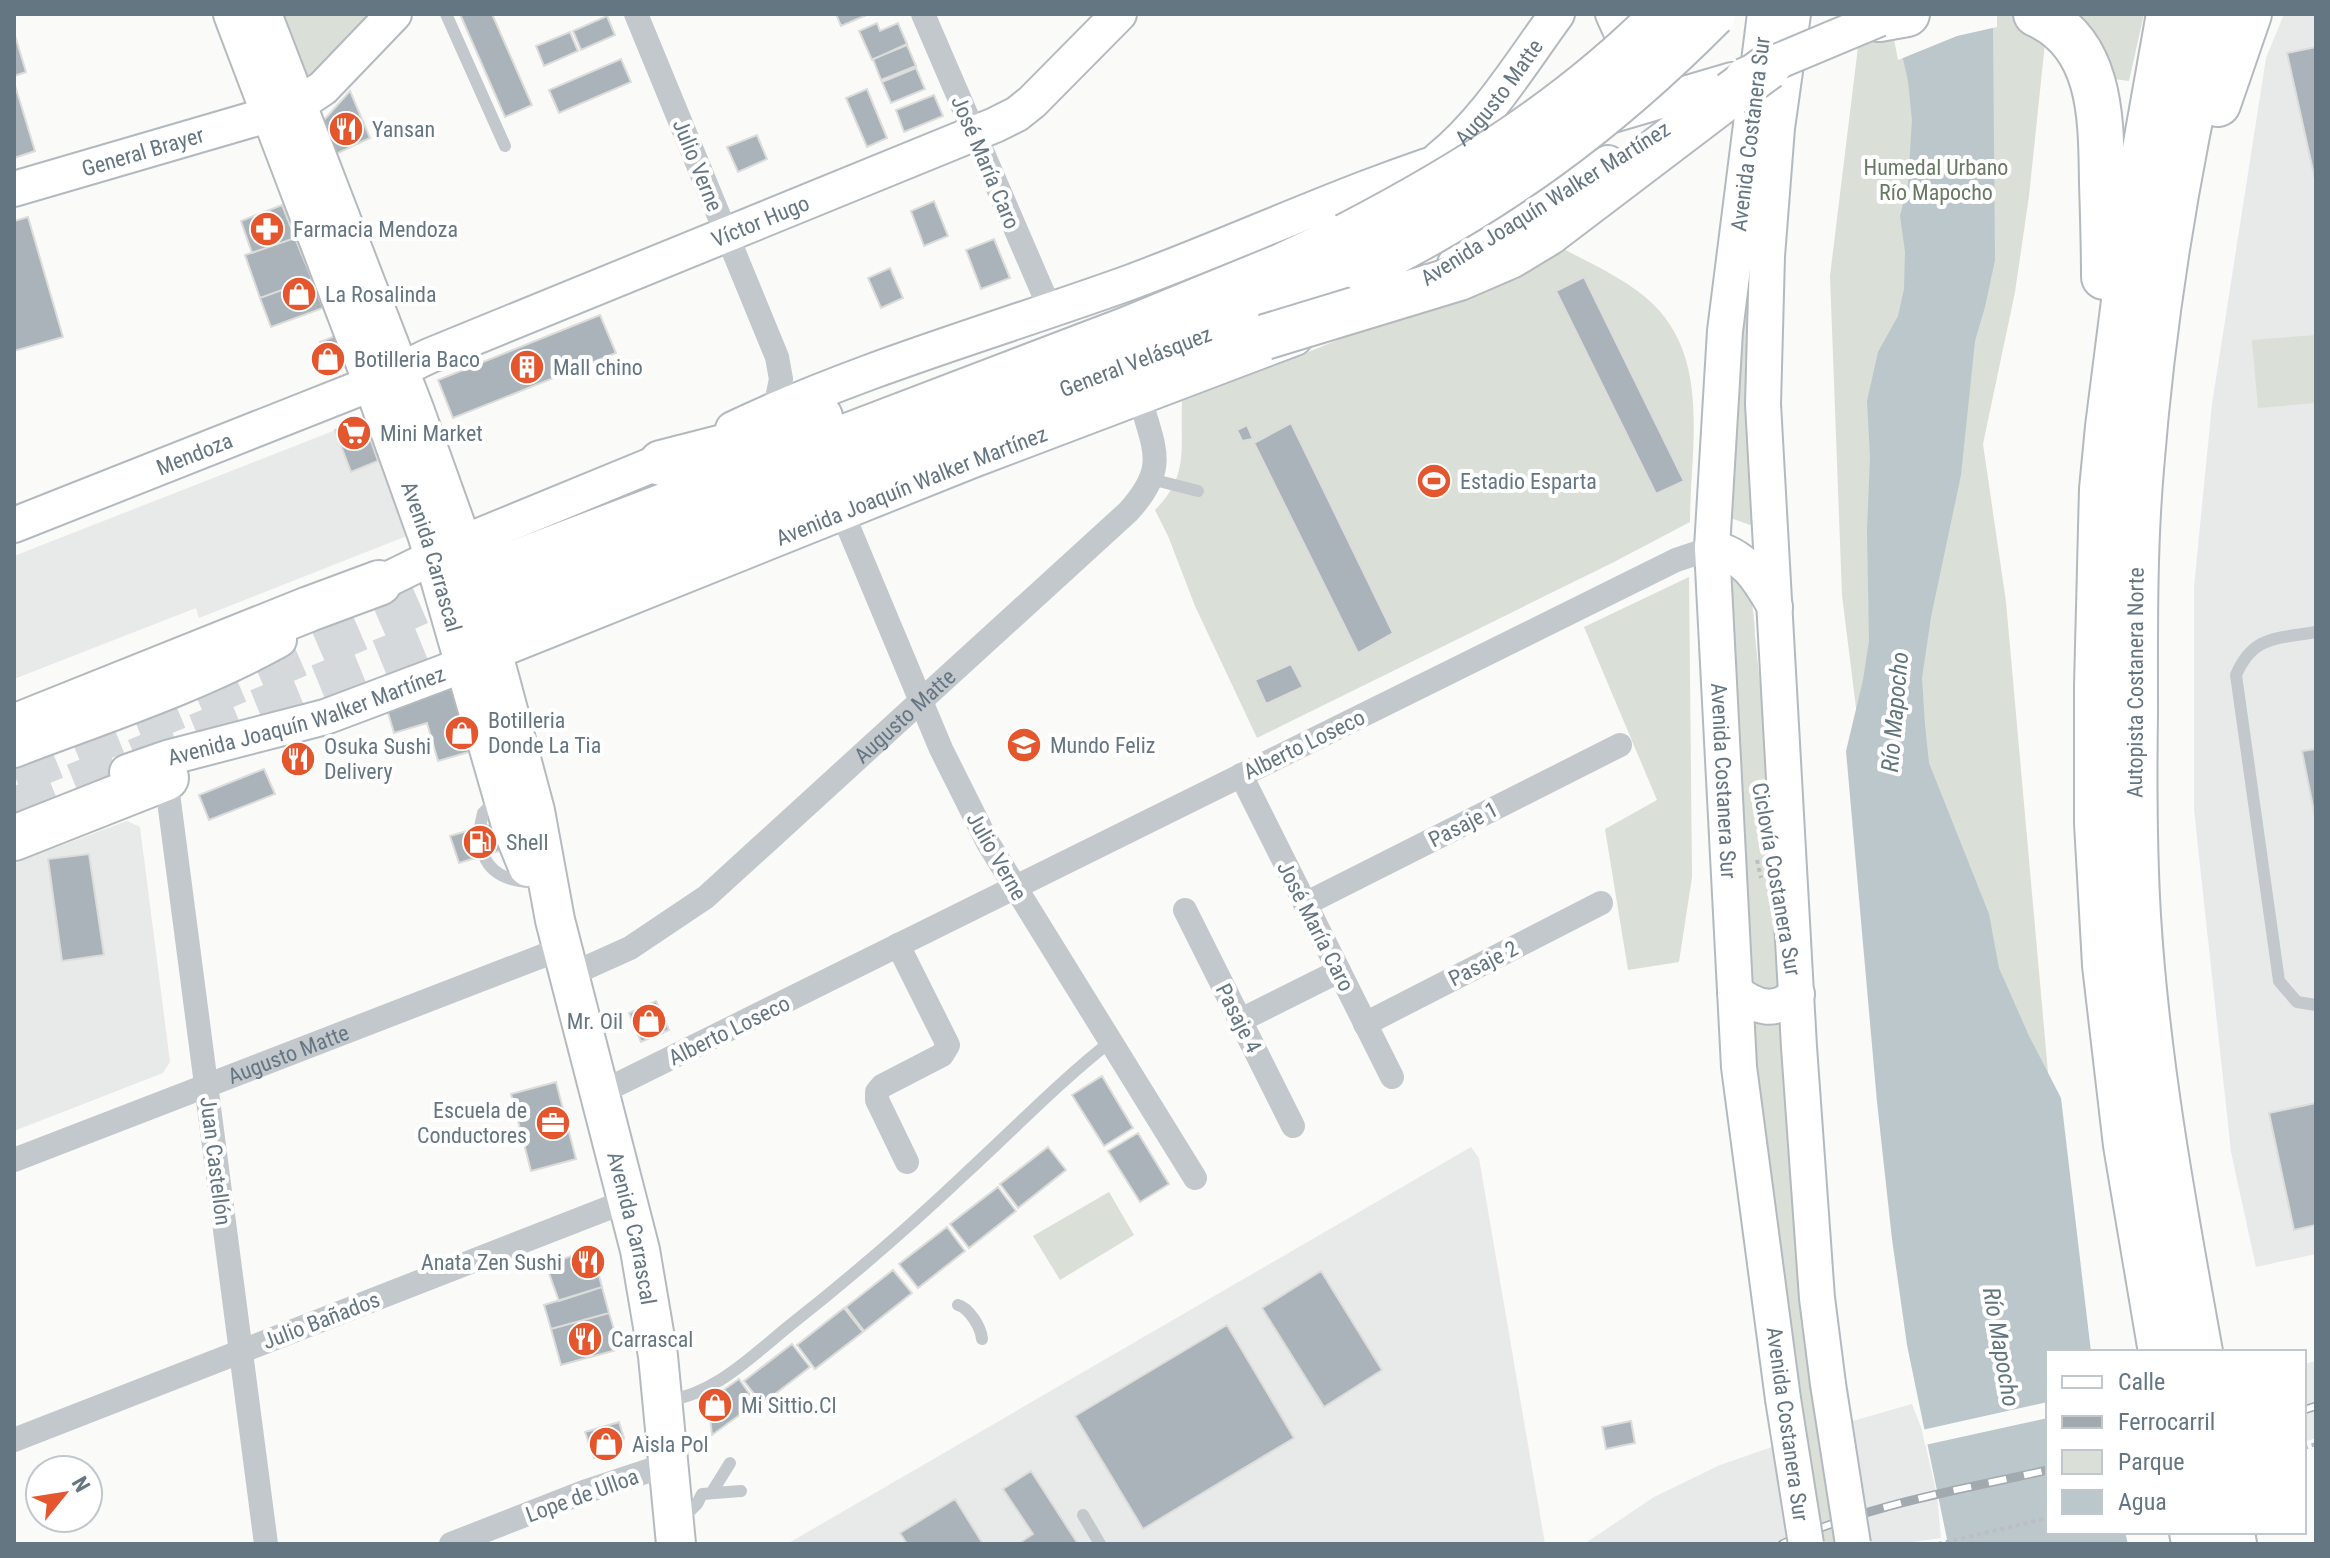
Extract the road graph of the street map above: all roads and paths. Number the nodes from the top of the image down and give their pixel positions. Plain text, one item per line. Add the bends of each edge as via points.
1 (233, 14) edge
2 (262, 14) edge
3 (394, 14) edge
4 (446, 14) edge
5 (636, 14) edge
6 (923, 14) edge
7 (1119, 14) edge
8 (1557, 14) edge
9 (1613, 14) edge
10 (1664, 14) edge
11 (1713, 14) edge
12 (1765, 14) edge
13 (1793, 14) edge
14 (2036, 14) edge
15 (2169, 14) edge
16 (2213, 14) edge
17 (2249, 14) edge
18 (1893, 16) edge
19 (1739, 80) junction
20 (284, 109) junction
21 (975, 134) junction
22 (505, 146) dead end
23 (1433, 163) junction
24 (14, 189) edge
25 (727, 236) junction
26 (1354, 253) junction
27 (1050, 309) junction
28 (2159, 314) junction
29 (1123, 331) junction
30 (387, 376) junction
31 (1060, 389) junction
32 (1140, 398) junction
33 (775, 408) junction
34 (2108, 427) junction
35 (661, 463) junction
36 (1151, 479) junction
37 (1198, 491) dead end
38 (842, 512) junction
39 (14, 525) edge
40 (1712, 548) junction
41 (379, 583) junction
42 (475, 600) junction
43 (1775, 607) junction
44 (2316, 632) edge
45 (921, 699) junction
46 (325, 717) junction
47 (14, 727) edge
48 (1620, 745) dead end
49 (14, 750) edge
50 (1241, 775) junction
51 (502, 794) junction
52 (168, 795) junction
53 (14, 817) edge
54 (480, 827) dead end
55 (14, 838) edge
56 (14, 854) edge
57 (484, 856) dead end
58 (1756, 858) dead end
59 (536, 882) junction
60 (1763, 884) dead end
61 (1014, 888) junction
62 (1601, 903) dead end
63 (1305, 904) junction
64 (1185, 910) dead end
65 (898, 945) junction
66 (563, 947) junction
67 (1339, 971) junction
68 (1735, 992) junction
69 (1797, 994) junction
70 (2316, 1005) edge
71 (1241, 1020) junction
72 (1365, 1024) junction
73 (1110, 1042) junction
74 (1392, 1077) dead end
75 (206, 1085) junction
76 (602, 1092) junction
77 (1293, 1126) dead end
78 (14, 1160) edge
79 (907, 1162) dead end
80 (1195, 1178) dead end
81 (629, 1200) junction
82 (958, 1305) dead end
83 (982, 1339) dead end
84 (2179, 1343) edge
85 (241, 1352) junction
86 (662, 1402) junction
87 (14, 1440) edge
88 (730, 1463) dead end
89 (688, 1483) junction
90 (741, 1491) dead end
91 (1083, 1515) dead end
92 (2046, 1518) edge
93 (676, 1534) edge
94 (266, 1544) edge
95 (451, 1544) edge
96 (1100, 1544) edge
97 (1806, 1544) edge
98 (1853, 1544) edge
99 (1938, 1544) edge

1 - 20 main road, Avenida Carrascal
2 - 20 main road, Avenida Carrascal
3 - 20 main road, General Brayer via 330,81
4 - 22 lane
5 - 25 street, Julio Verne
6 - 21 street, José María Caro
7 - 21 main road, Víctor Hugo via 1025,109
8 - 23 main road, Augusto Matte via 1482,116
9 - 19 main road via 1631,48 1655,66
10 - 26 highway, General Velásquez, bridge via 1516,138 1438,187
11 - 26 highway, General Velásquez, bridge via 1563,148 1446,224
12 - 40 main road, Avenida Costanera Sur via 1724,344
13 - 43 main road, Avenida Costanera Sur via 1777,128 1764,330
14 - 34 highway via 2065,33 2081,52 2100,115
15 - 34 highway, Autopista Costanera Norte via 2141,168
16 - 28 highway, Autopista Costanera Norte via 2190,115
17 - 28 highway via 2210,130
18 - 19 main road, Avenida Joaquín Walker Martínez, bridge
19 - 23 main road, Avenida Joaquín Walker Martínez
19 - 31 highway, bridge via 1548,233 1510,256 1459,278 1265,337
19 - 32 main road, Avenida Joaquín Walker Martínez via 1420,283 1329,325
20 - 24 main road, General Brayer
20 - 30 main road, Avenida Carrascal
21 - 25 main road, Víctor Hugo
21 - 27 street, José María Caro
23 - 27 main road, Avenida Joaquín Walker Martínez
25 - 30 main road, Víctor Hugo
25 - 33 street, Julio Verne via 780,368
26 - 29 highway, General Velásquez via 1270,271
26 - 31 highway, General Velásquez via 1269,310
27 - 33 main road, Avenida Joaquín Walker Martínez
28 - 84 highway, Autopista Costanera Norte via 2141,471 2134,763 2138,916
29 - 35 highway
29 - 42 highway, General Velásquez
30 - 39 main road, Mendoza
30 - 42 main road, Avenida Carrascal
31 - 42 highway, General Velásquez via 863,466
32 - 36 street via 1155,447
32 - 38 main road, Avenida Joaquín Walker Martínez
33 - 35 main road, Avenida Joaquín Walker Martínez
34 - 84 highway, Autopista Costanera Norte via 2097,686 2105,965 2126,1145
35 - 42 main road, Avenida Joaquín Walker Martínez
36 - 37 lane
36 - 45 street, Augusto Matte via 1128,512
38 - 42 main road, Avenida Joaquín Walker Martínez
38 - 45 street, Julio Verne
40 - 43 main road via 1728,551 1753,571
40 - 50 street, Alberto Loseco via 1676,560
40 - 68 main road, Avenida Costanera Sur
41 - 42 main road, Avenida Joaquín Walker Martínez
41 - 47 highway
41 - 49 main road, Avenida Joaquín Walker Martínez via 226,667
42 - 46 main road, Avenida Joaquín Walker Martínez
42 - 51 main road, Avenida Carrascal
42 - 66 main road, Avenida Carrascal via 535,811
43 - 69 main road, Avenida Costanera Sur
44 - 70 lane via 2263,642 2245,655 2236,675 2279,981 2297,1002
45 - 61 street, Julio Verne via 964,797
45 - 66 street, Augusto Matte via 706,897 630,948
46 - 52 main road
46 - 53 main road, Avenida Joaquín Walker Martínez via 158,761
48 - 63 street, Pasaje 1
50 - 61 street, Alberto Loseco
50 - 63 street, José María Caro
51 - 54 lane via 483,813
51 - 59 main road, Avenida Carrascal
52 - 55 highway
52 - 56 street
52 - 75 street, Juan Castellón
57 - 59 lane via 509,881
58 - 60 path, Ciclovía Costanera Sur
59 - 66 main road, Avenida Carrascal
61 - 65 street, Alberto Loseco
61 - 73 street, Julio Verne
62 - 72 street, Pasaje 2
63 - 67 street, José María Caro
64 - 71 street, Pasaje 4
65 - 76 street, Alberto Loseco
65 - 79 street via 948,1045 942,1055 877,1092
66 - 75 street, Augusto Matte
66 - 76 main road, Avenida Carrascal
67 - 71 street
67 - 72 street, José María Caro
68 - 69 main road via 1766,1008
68 - 97 main road, Avenida Costanera Sur, bridge via 1745,1118
69 - 98 main road, Avenida Costanera Sur, bridge via 1817,1298
71 - 77 street, Pasaje 4
72 - 74 street, José María Caro
73 - 80 street, Julio Verne
73 - 86 lane via 804,1315 709,1387
75 - 78 street, Augusto Matte
75 - 85 street, Juan Castellón
76 - 81 main road, Avenida Carrascal
81 - 85 street, Julio Bañados
81 - 86 main road, Avenida Carrascal
82 - 83 lane
85 - 87 street, Julio Bañados
85 - 94 street, Juan Castellón
86 - 89 main road, Avenida Carrascal
88 - 89 lane
89 - 90 lane
89 - 93 main road, Avenida Carrascal
89 - 95 street, Lope de Ulloa via 584,1492
91 - 96 lane
92 - 99 path

